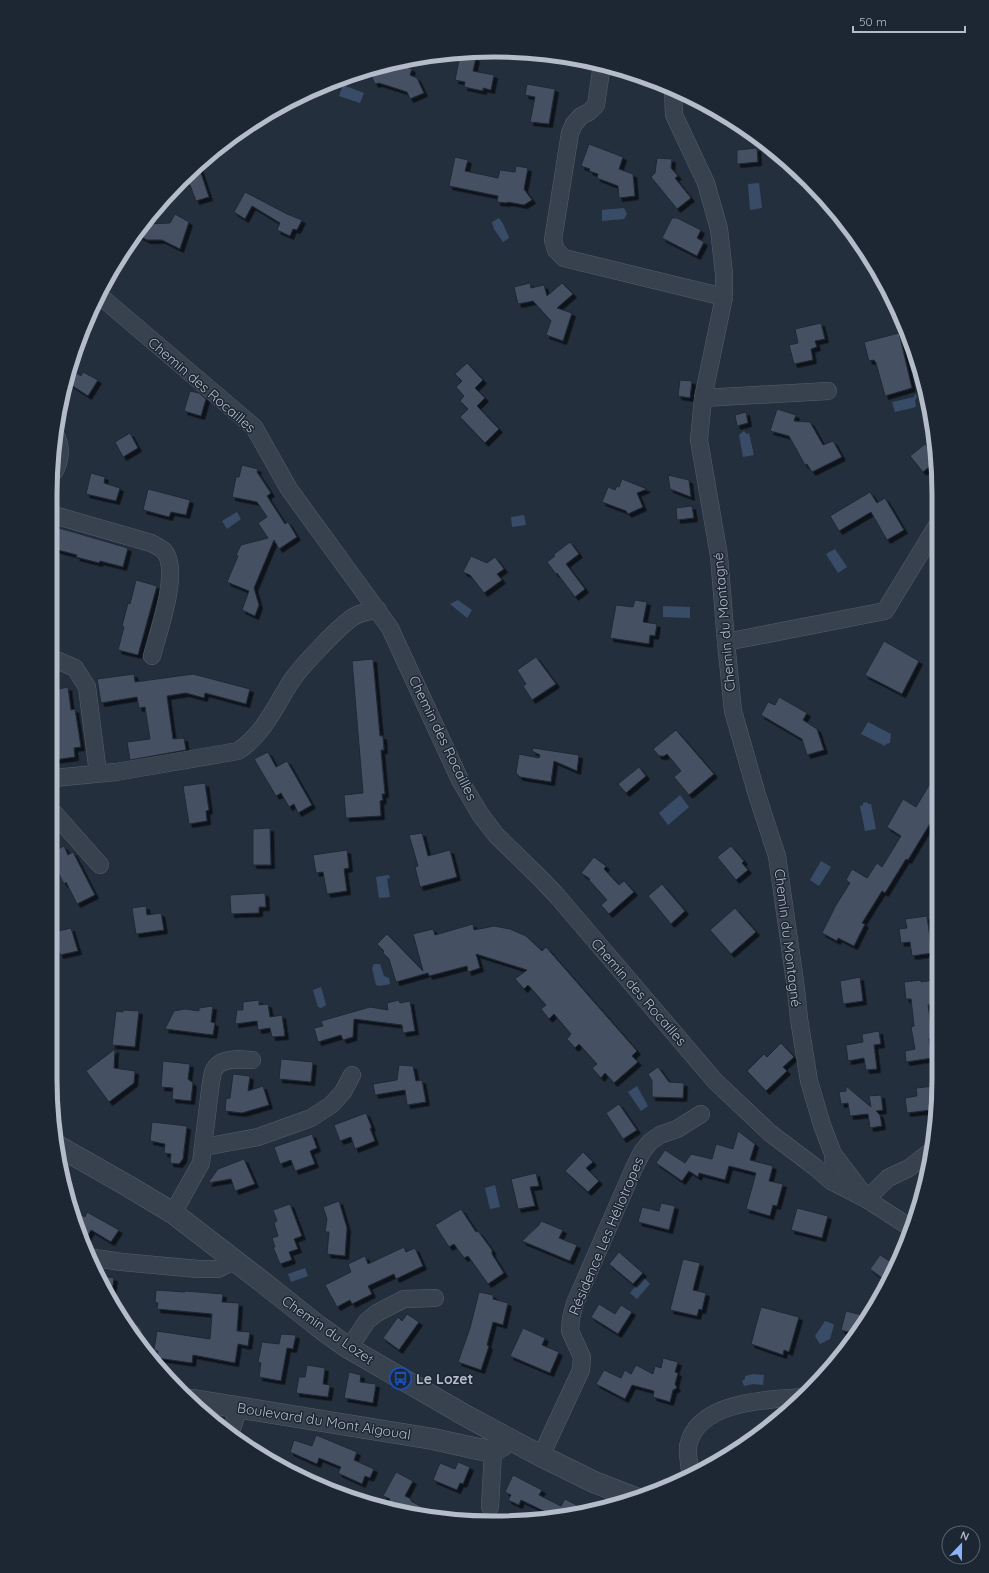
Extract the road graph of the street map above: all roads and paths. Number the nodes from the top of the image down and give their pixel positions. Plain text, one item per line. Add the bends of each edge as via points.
1 (601, 70) edge
2 (673, 95) edge
3 (724, 297) junction
4 (103, 299) edge
5 (828, 391) dead end
6 (704, 398) junction
7 (57, 516) edge
8 (932, 534) edge
9 (378, 610) junction
10 (726, 642) junction
11 (152, 656) dead end
12 (57, 660) edge
13 (98, 773) junction
14 (57, 778) edge
15 (57, 816) edge
16 (100, 865) dead end
17 (252, 1060) dead end
18 (352, 1075) dead end
19 (701, 1114) dead end
20 (204, 1147) junction
21 (63, 1149) edge
22 (833, 1154) junction
23 (925, 1155) edge
24 (826, 1176) junction
25 (868, 1200) junction
26 (172, 1213) junction
27 (907, 1225) edge
28 (96, 1258) edge
29 (232, 1258) junction
30 (435, 1298) dead end
31 (347, 1347) junction
32 (793, 1398) edge
33 (199, 1401) edge
34 (239, 1407) junction
35 (468, 1417) junction
36 (232, 1429) edge
37 (432, 1439) junction
38 (500, 1444) junction
39 (541, 1456) junction
40 (690, 1470) edge
41 (628, 1495) edge
42 (490, 1507) dead end

1 - 3 street via 596,105 581,116 570,133 553,240 556,250 564,258
2 - 3 street, Chemin du Montagné via 674,115 706,183 719,229
3 - 6 street, Chemin du Montagné
4 - 9 street, Chemin des Rocailles via 254,427 289,489
5 - 6 street
6 - 10 street, Chemin du Montagné via 698,440 719,556
7 - 11 street via 151,543 164,551 171,567 170,581
8 - 10 street via 885,611
9 - 13 street via 356,615 342,626 302,667 261,730 238,751
9 - 24 street, Chemin des Rocailles via 390,628 460,780 496,835 558,896 715,1081 770,1133
10 - 22 street, Chemin du Montagné via 733,711 756,795 778,856 798,1019 809,1081
12 - 13 street via 75,668 87,687
13 - 14 street
15 - 16 street
17 - 20 street via 237,1059 221,1063 214,1069
18 - 20 street via 343,1092 331,1105 311,1118 258,1137
19 - 39 street, Résidence Les Héliotropes via 650,1142 634,1168 575,1303 570,1331 582,1357 581,1370
20 - 26 street via 201,1163
21 - 26 street, Chemin du Lozet
22 - 24 street via 834,1164
22 - 25 street, Chemin du Montagné
23 - 25 street via 909,1168 888,1178
24 - 25 street, Chemin des Rocailles
25 - 27 street, Chemin des Rocailles
26 - 29 street, Chemin du Lozet
28 - 29 street via 218,1269 228,1264
29 - 31 street, Chemin du Lozet
30 - 31 street via 404,1299 377,1313
31 - 35 street, Chemin du Lozet
32 - 40 street via 725,1408 709,1417 699,1425 688,1447
33 - 34 street, Boulevard du Mont Aigoual
34 - 36 street
34 - 37 street, Boulevard du Mont Aigoual
35 - 37 street via 445,1435
35 - 38 street, Chemin du Lozet
37 - 38 street, Boulevard du Mont Aigoual via 478,1449
38 - 39 street, Chemin du Lozet
38 - 42 street
39 - 41 street, Chemin du Lozet

